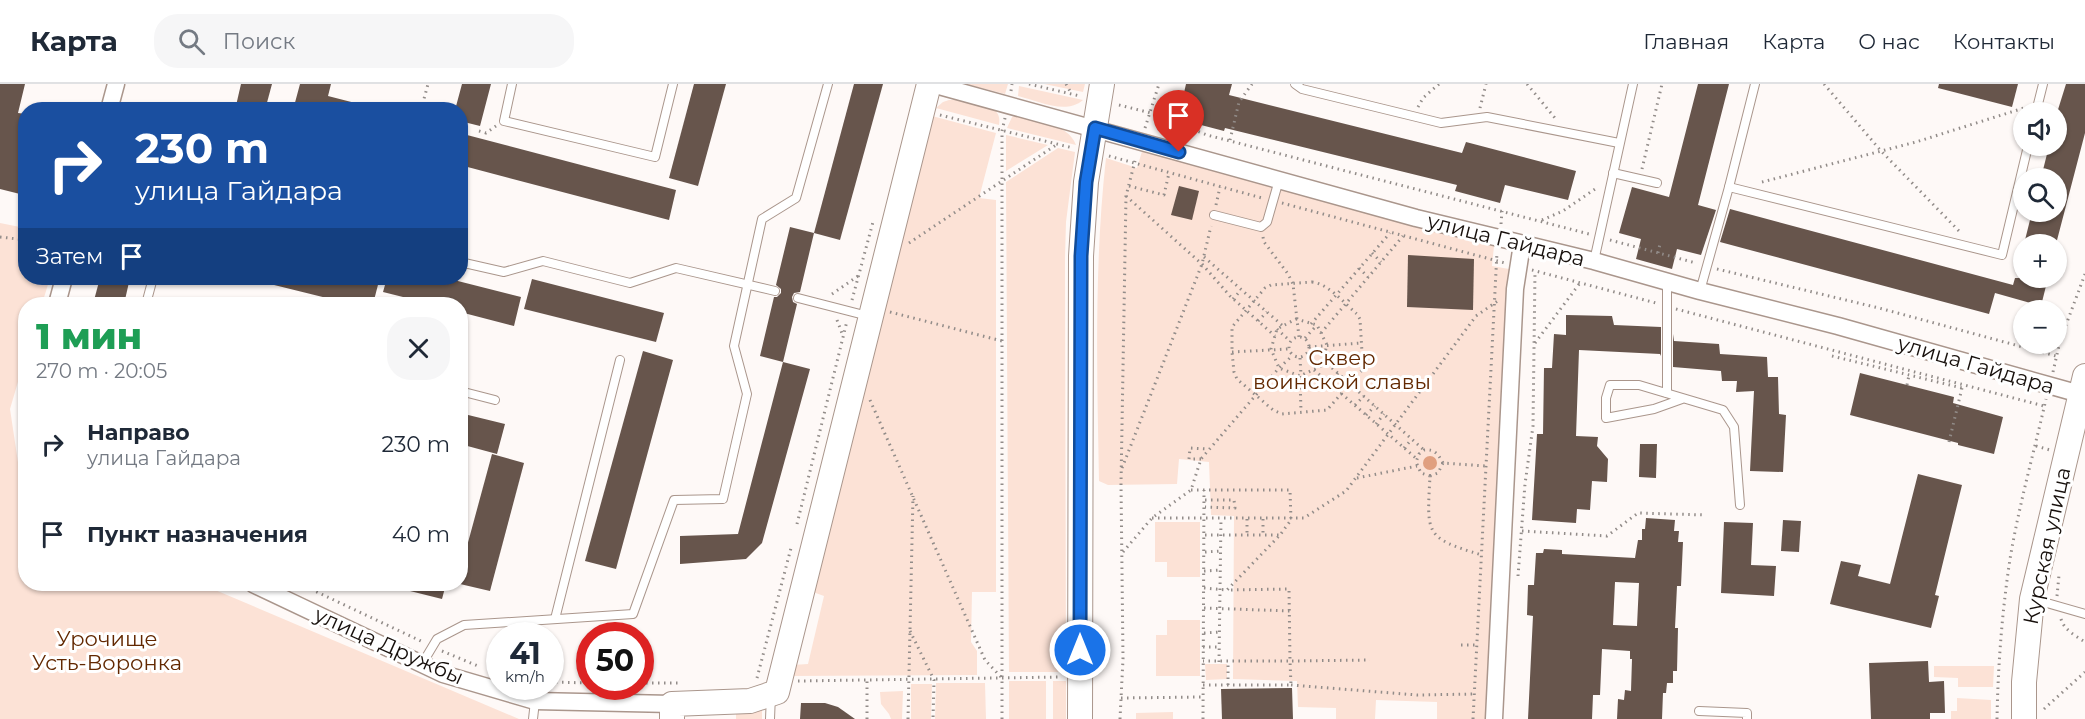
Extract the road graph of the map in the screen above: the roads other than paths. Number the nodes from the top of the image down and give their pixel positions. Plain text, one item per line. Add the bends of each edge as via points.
1 (116, 84) edge
2 (512, 84) edge
3 (674, 84) edge
4 (828, 84) edge
5 (931, 84) edge
6 (1102, 84) edge
7 (1295, 84) edge
8 (1633, 84) edge
9 (1755, 84) edge
10 (2043, 84) edge
11 (112, 102) edge
12 (2038, 102) edge
13 (1093, 139) junction
14 (1619, 143) junction
15 (2026, 156) edge
16 (1612, 176) junction
17 (1279, 180) junction
18 (1657, 183) dead end
19 (1733, 188) junction
20 (1214, 215) road end
21 (1522, 244) junction
22 (1594, 261) junction
23 (468, 264) edge
24 (1667, 281) junction
25 (747, 284) junction
26 (775, 291) dead end
27 (1700, 291) junction
28 (798, 298) dead end
29 (864, 312) junction
30 (620, 360) dead end
31 (2084, 391) edge
32 (468, 393) edge
33 (1667, 393) junction
34 (1682, 399) junction
35 (495, 400) dead end
36 (1740, 504) dead end
37 (268, 591) edge
38 (2032, 599) junction
39 (2085, 614) edge
40 (555, 619) junction
41 (422, 664) junction
42 (767, 692) junction
43 (535, 701) junction
44 (672, 711) edge
45 (1699, 711) dead end
46 (2032, 714) edge
47 (533, 719) edge
48 (770, 719) edge
49 (1080, 719) edge
50 (1494, 719) edge
51 (1747, 719) edge

1 - 11 street
2 - 3 lane via 504,121 655,157
4 - 25 lane via 796,198 762,219
5 - 13 street, улица Гайдара via 1008,104
5 - 29 main road via 885,260
6 - 13 main road
7 - 14 lane via 1302,89 1441,123 1486,117
8 - 14 lane
9 - 19 lane
10 - 12 lane
13 - 17 street, улица Гайдара via 1140,141
13 - 49 main road via 1081,256
14 - 16 lane
15 - 19 lane via 2002,255
16 - 18 lane
16 - 22 lane
17 - 20 lane via 1267,222 1261,227
17 - 21 street, улица Гайдара
19 - 27 lane
21 - 22 street, улица Гайдара
21 - 50 street via 1527,268 1515,289
22 - 24 street, улица Гайдара
23 - 25 lane via 504,272 543,261 630,283 676,268
24 - 27 street, улица Гайдара
24 - 33 lane
25 - 26 lane
25 - 40 lane via 734,346 747,394 723,499 674,500 633,614
27 - 31 street, улица Гайдара via 2049,385
28 - 29 lane
29 - 42 main road via 857,370
30 - 40 lane
31 - 38 main road, Курская улица
32 - 35 lane
33 - 34 lane
33 - 34 lane via 1639,385 1610,385 1605,398 1606,418
34 - 36 lane via 1723,410 1734,427
37 - 41 street, улица Дружбы
38 - 39 lane
38 - 46 main road, Курская улица via 2024,682
40 - 41 lane via 464,625 436,639
41 - 43 street, улица Дружбы
42 - 44 main road
42 - 48 lane
43 - 44 street, улица Дружбы
43 - 47 lane
45 - 51 lane via 1747,713

